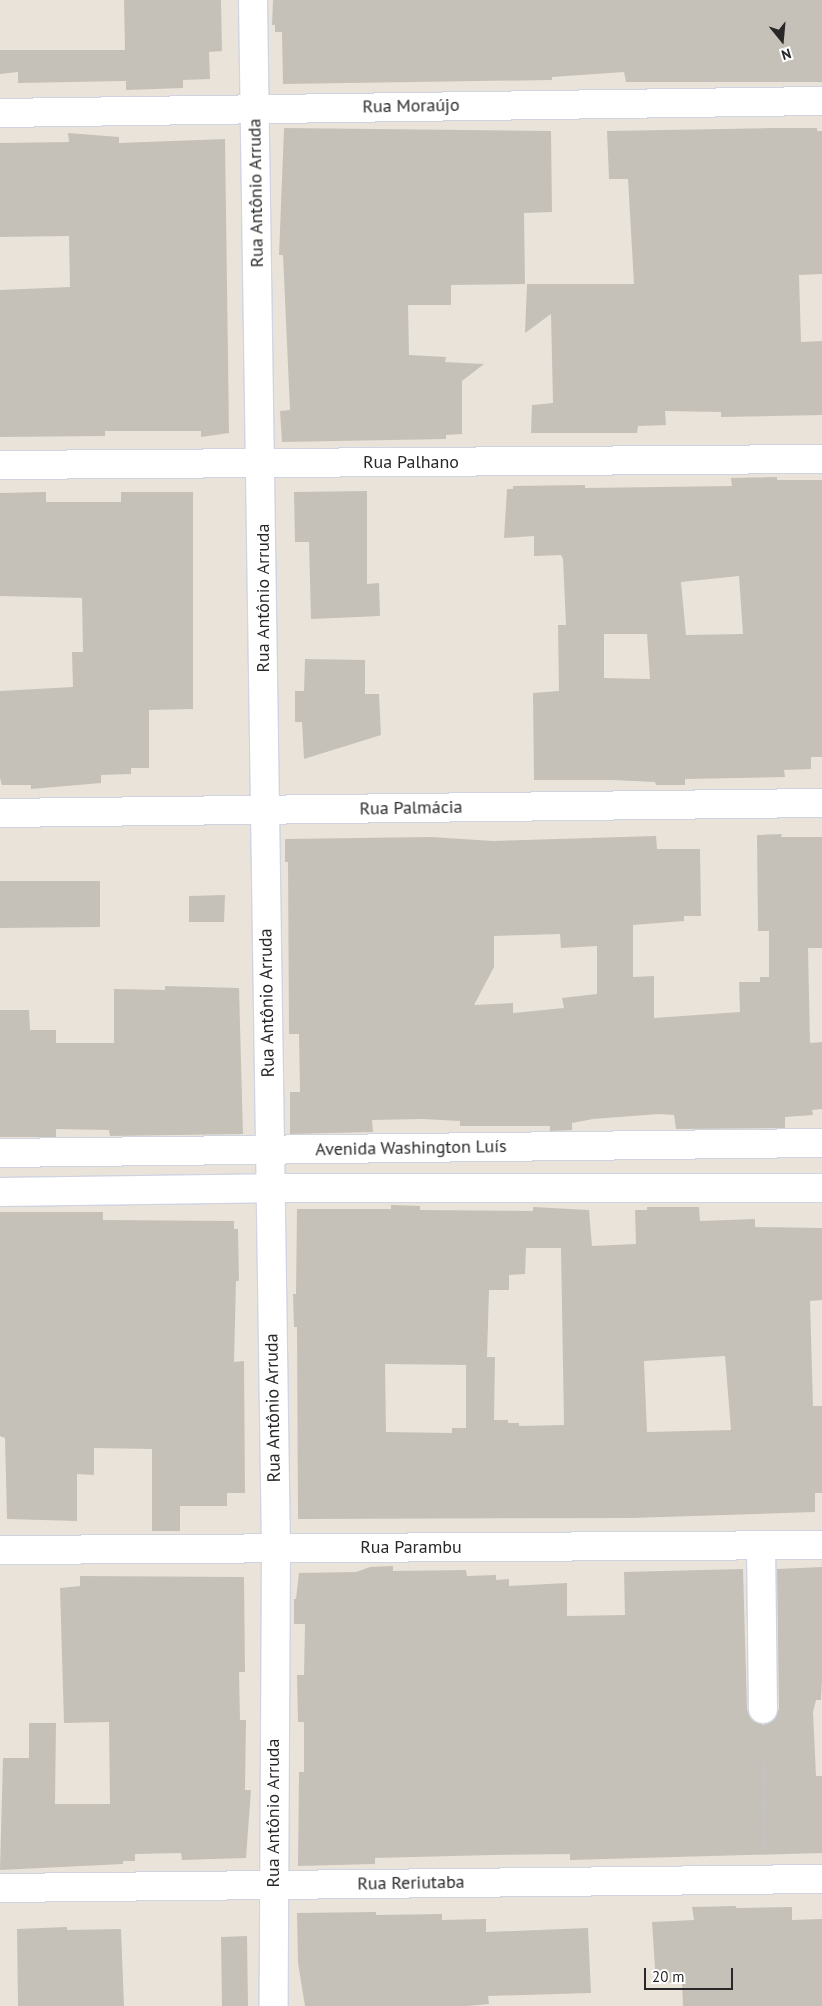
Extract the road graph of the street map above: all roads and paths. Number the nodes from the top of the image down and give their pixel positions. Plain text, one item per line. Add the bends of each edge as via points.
1 (253, 0) edge
2 (822, 101) edge
3 (254, 108) junction
4 (0, 113) edge
5 (822, 458) edge
6 (262, 463) junction
7 (0, 465) edge
8 (822, 803) edge
9 (264, 810) junction
10 (0, 813) edge
11 (822, 1143) edge
12 (698, 1145) junction
13 (270, 1149) junction
14 (0, 1153) edge
15 (270, 1188) junction
16 (822, 1188) edge
17 (699, 1189) junction
18 (0, 1192) edge
19 (822, 1545) edge
20 (761, 1546) junction
21 (276, 1548) junction
22 (0, 1550) edge
23 (763, 1709) dead end
24 (763, 1754) dead end
25 (822, 1879) edge
26 (765, 1880) junction
27 (273, 1884) junction
28 (0, 1888) edge
29 (274, 2006) edge

1 - 3 street, Rua Antônio Arruda
2 - 3 street, Rua Moraújo
3 - 4 street, Rua Moraújo
3 - 6 street, Rua Antônio Arruda
5 - 6 street, Rua Palhano
6 - 7 street, Rua Palhano
6 - 9 street, Rua Antônio Arruda
8 - 9 street, Rua Palmácia
9 - 10 street, Rua Palmácia
9 - 13 street, Rua Antônio Arruda
11 - 12 street, Avenida Washington Luís
12 - 13 street, Avenida Washington Luís
12 - 17 street
13 - 14 street, Avenida Washington Luís
13 - 15 street, Rua Antônio Arruda
15 - 17 street
15 - 18 street
15 - 21 street, Rua Antônio Arruda
16 - 17 street
19 - 20 street, Rua Parambu
20 - 21 street, Rua Parambu
20 - 23 street
21 - 22 street, Rua Parambu
21 - 27 street, Rua Antônio Arruda
24 - 26 path
25 - 26 street, Rua Reriutaba
26 - 27 street, Rua Reriutaba
27 - 28 street, Rua Reriutaba
27 - 29 street, Rua Antônio Arruda

